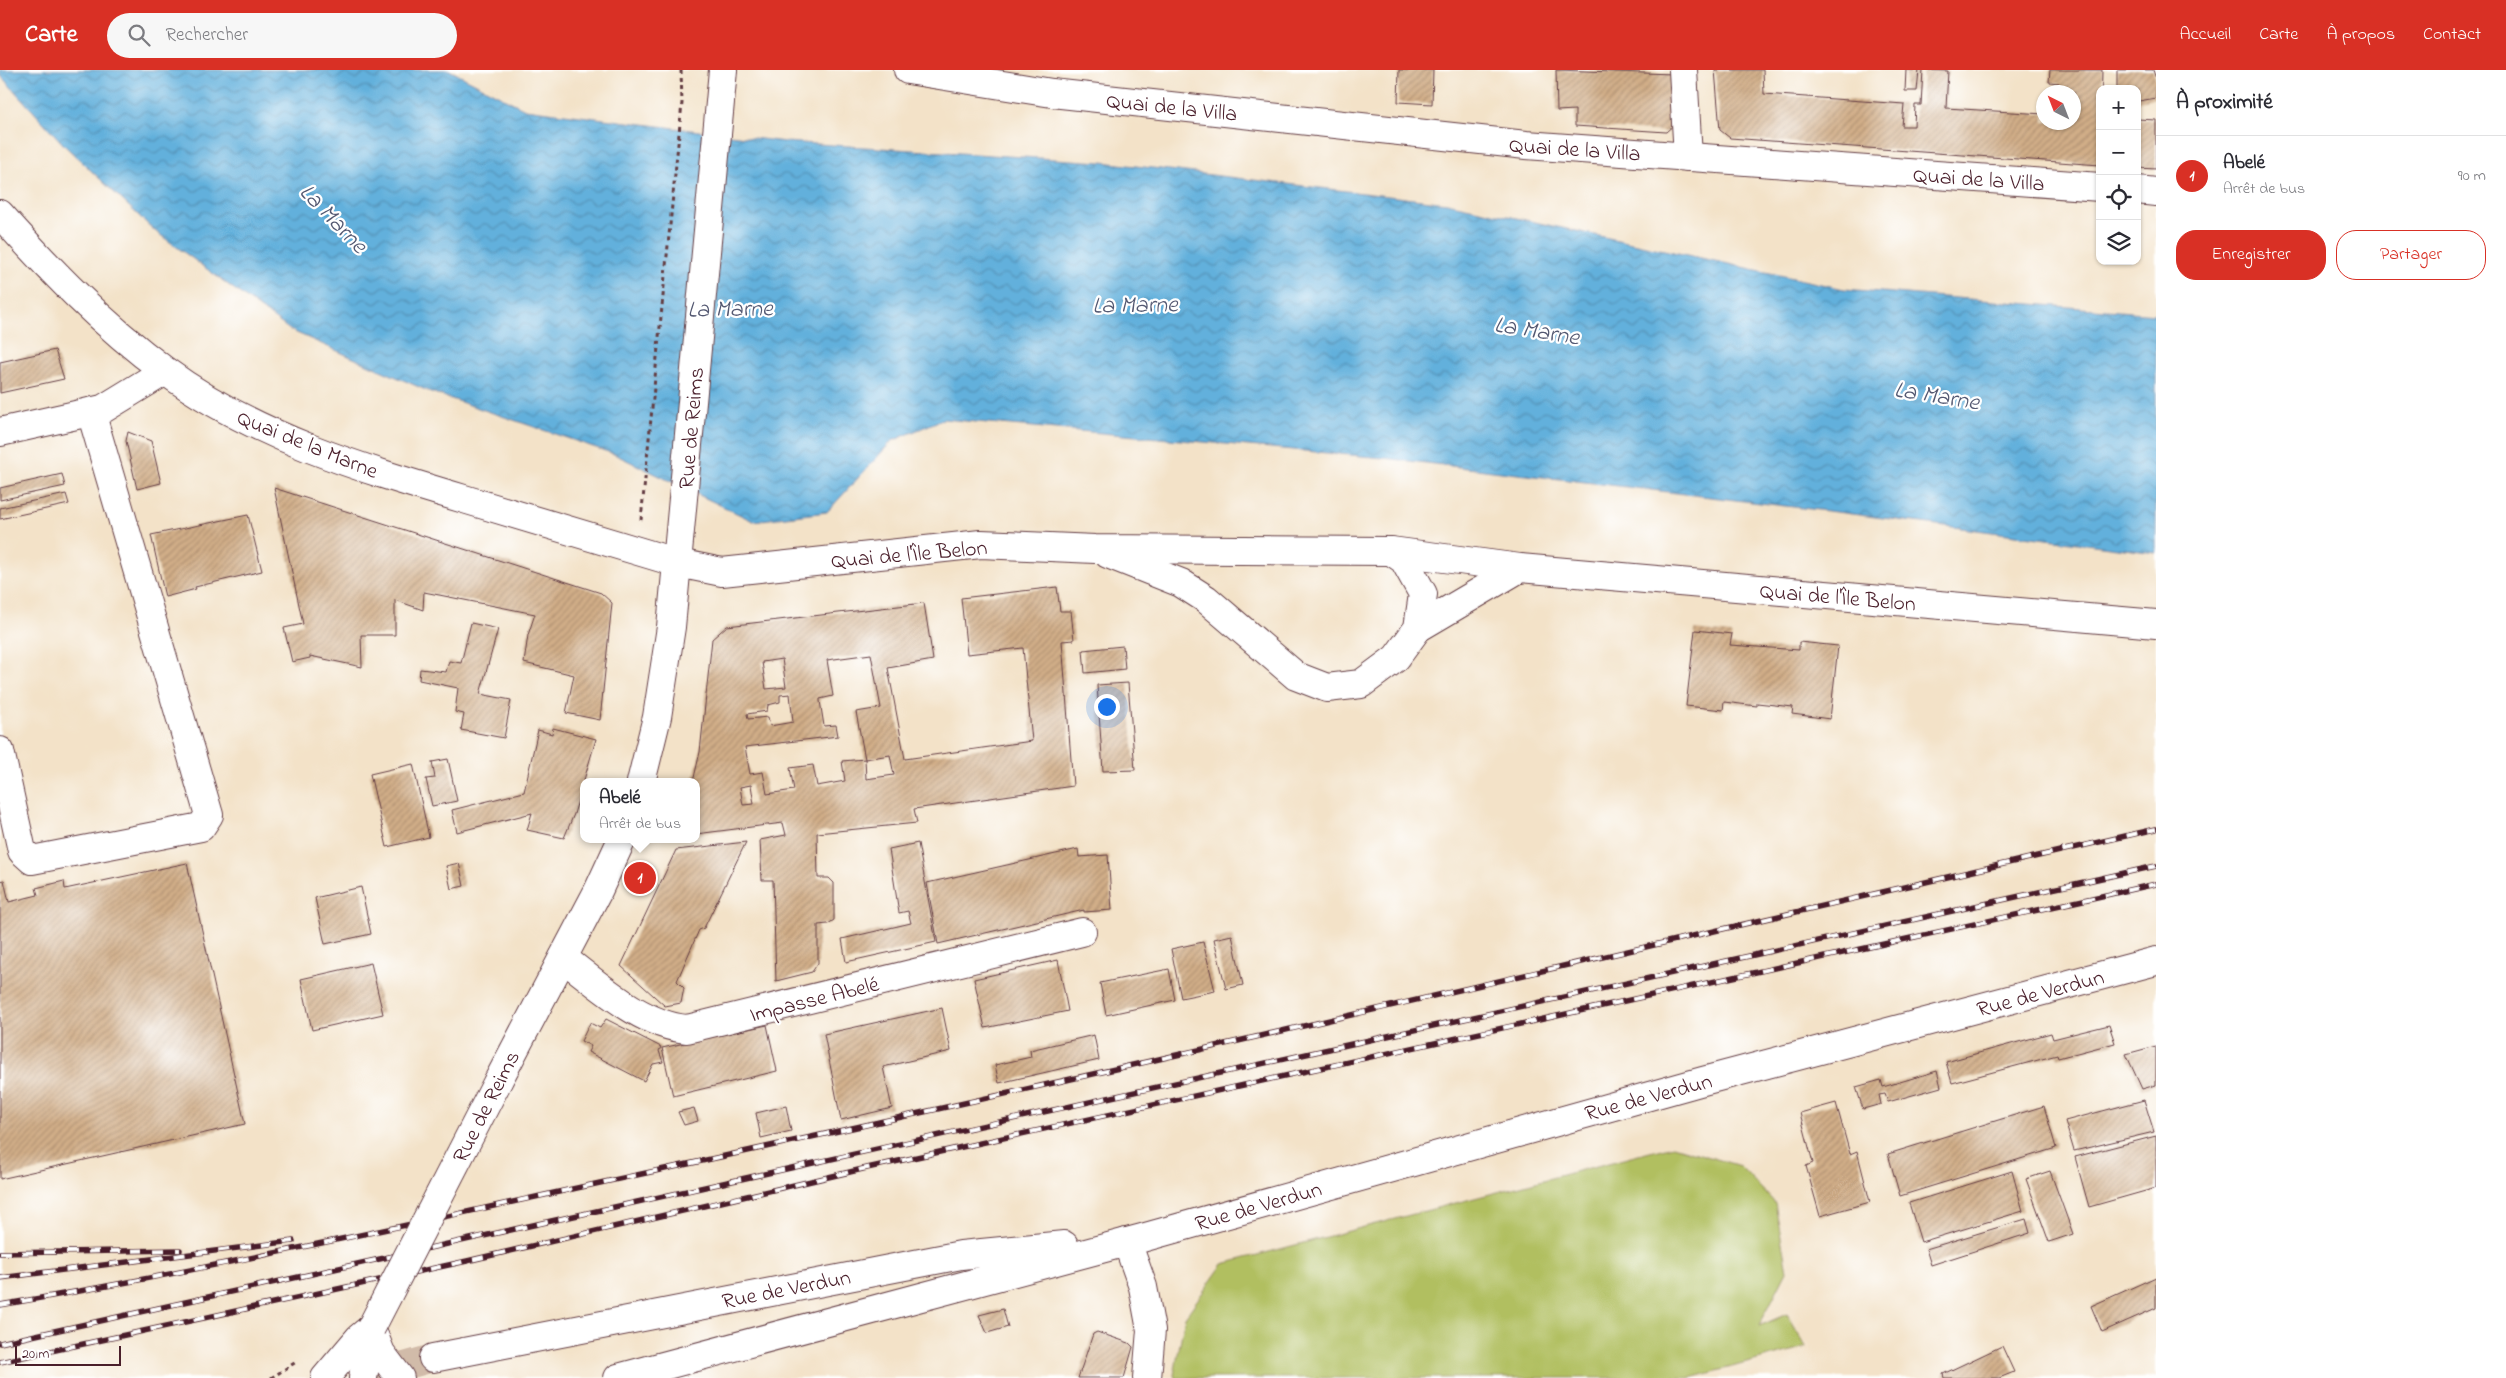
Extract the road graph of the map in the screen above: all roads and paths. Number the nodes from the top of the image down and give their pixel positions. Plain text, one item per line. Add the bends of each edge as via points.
1 (680, 70) edge
2 (908, 70) edge
3 (1683, 70) edge
4 (723, 71) edge
5 (1688, 157) junction
6 (2096, 187) edge
7 (2141, 190) edge
8 (2156, 192) edge
9 (0, 214) edge
10 (165, 371) junction
11 (91, 412) junction
12 (0, 432) edge
13 (644, 482) dead end
14 (1096, 549) junction
15 (1391, 551) junction
16 (678, 563) junction
17 (1520, 568) junction
18 (722, 572) joint
19 (2156, 624) edge
20 (1418, 628) junction
21 (0, 751) edge
22 (642, 778) edge
23 (620, 843) edge
24 (1082, 932) dead end
25 (563, 958) junction
26 (2156, 961) edge
27 (1134, 1240) junction
28 (371, 1328) junction
29 (433, 1358) tunnel mouth
30 (325, 1378) edge
31 (363, 1378) edge
32 (400, 1378) edge
33 (618, 1378) edge
34 (1147, 1378) edge

1 - 13 path via 682,103
2 - 5 street, Quai de la Villa via 1052,93 1526,145
3 - 5 street
4 - 16 street, Rue de Reims
5 - 6 street, Quai de la Villa
7 - 8 street
9 - 10 street, Quai de la Marne via 79,298 117,334
10 - 11 street via 103,409
10 - 16 street, Quai de la Marne via 251,422 311,450
11 - 12 street
11 - 21 street via 209,815 201,827 32,860 22,851
14 - 15 street, Quai de l'Île Belon
14 - 18 street, Quai de l'Île Belon via 981,544
14 - 20 street, Quai de l'Île Belon via 1181,583 1206,600 1296,676 1326,688 1361,684 1396,658
15 - 17 street, Quai de l'Île Belon
15 - 20 street, Quai de l'Île Belon via 1404,560 1423,594
16 - 18 street, Quai de la Marne
16 - 22 street, Rue de Reims via 657,717
17 - 19 street, Quai de l'Île Belon
17 - 20 street, Quai de l'Île Belon
23 - 25 street, Rue de Reims
24 - 25 street, Impasse Abelé via 686,1029 669,1027 646,1018
25 - 28 street, Rue de Reims, bridge
26 - 27 street, Rue de Verdun via 1713,1078
27 - 29 street, Rue de Verdun via 961,1255
27 - 33 street, Rue de Verdun
27 - 34 street via 1151,1330
28 - 30 street
28 - 31 street, Rue de Reims
28 - 32 street via 382,1353

